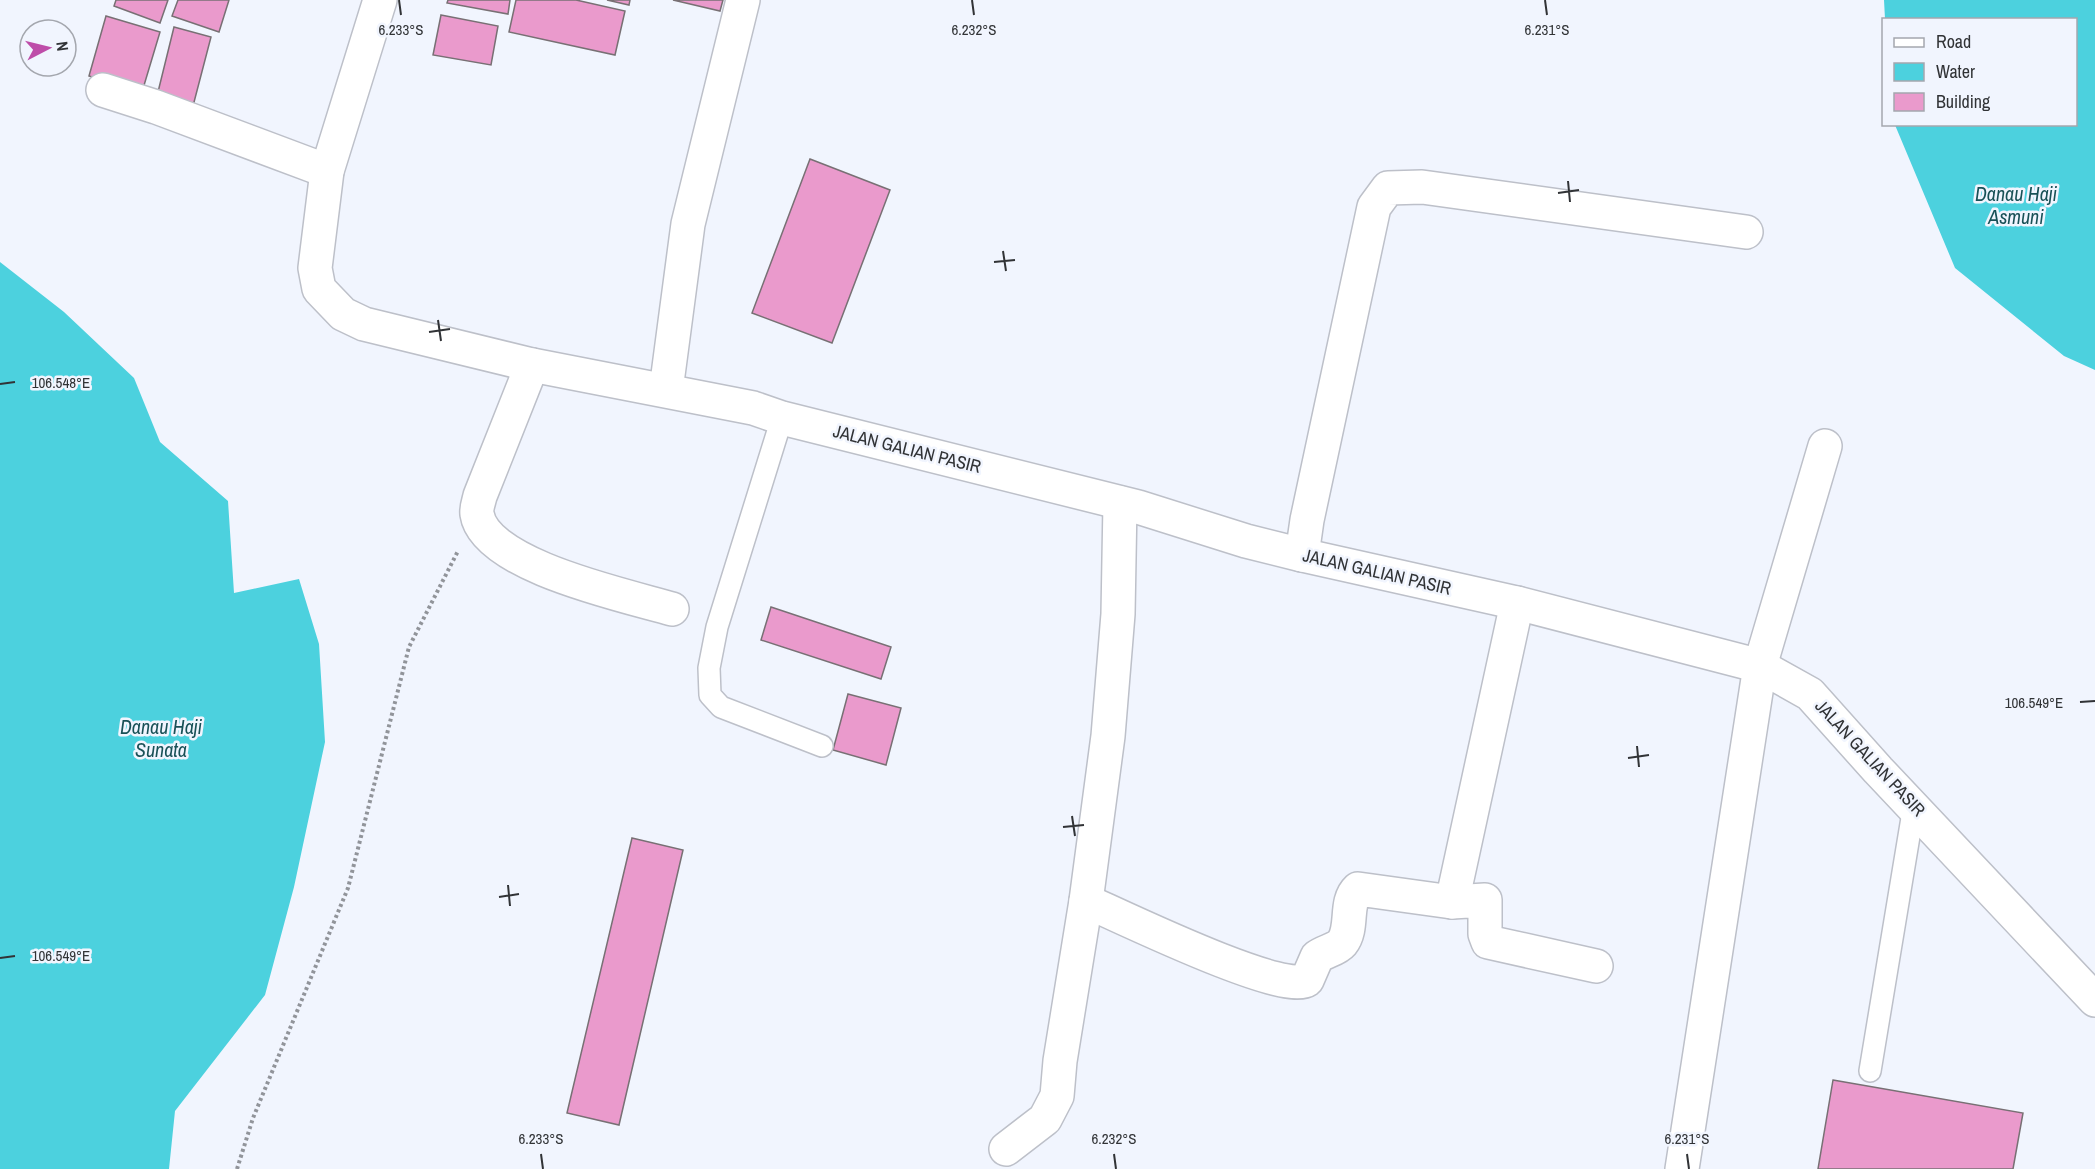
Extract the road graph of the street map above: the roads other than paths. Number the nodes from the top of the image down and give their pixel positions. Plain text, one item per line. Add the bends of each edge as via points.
1 (380, 0) edge
2 (743, 0) edge
3 (103, 90) dead end
4 (327, 171) junction
5 (1746, 232) dead end
6 (532, 365) junction
7 (666, 390) junction
8 (782, 418) junction
9 (1825, 446) dead end
10 (1120, 503) junction
11 (1302, 555) junction
12 (1517, 603) junction
13 (672, 609) dead end
14 (1760, 666) junction
15 (822, 746) dead end
16 (1914, 806) junction
17 (1086, 901) junction
18 (1452, 902) junction
19 (1596, 966) dead end
20 (2095, 1000) edge
21 (1870, 1071) dead end
22 (1006, 1149) dead end
23 (1682, 1169) edge

1 - 4 street, JALAN GALIAN PASIR
2 - 7 street via 688,224
3 - 4 street
4 - 6 street, JALAN GALIAN PASIR via 315,268 320,289 343,314 364,324
5 - 11 street via 1422,187 1388,188 1374,207
6 - 7 street, JALAN GALIAN PASIR
6 - 13 street via 480,496 476,513 484,530 503,549 548,571
7 - 8 street, JALAN GALIAN PASIR
8 - 10 street, JALAN GALIAN PASIR
8 - 15 lane via 717,627 709,668 710,694 722,707
9 - 14 street
10 - 11 street, JALAN GALIAN PASIR
10 - 17 street via 1118,614 1108,736
11 - 12 street, JALAN GALIAN PASIR
12 - 14 street, JALAN GALIAN PASIR
12 - 18 street
14 - 16 street, JALAN GALIAN PASIR via 1810,694
14 - 23 street
16 - 20 street, JALAN GALIAN PASIR
16 - 21 lane
17 - 18 street via 1237,967 1296,983 1307,980 1317,957 1338,947 1345,938 1352,896 1358,889
17 - 22 street via 1057,1096 1045,1119
18 - 19 street via 1485,900 1488,942

